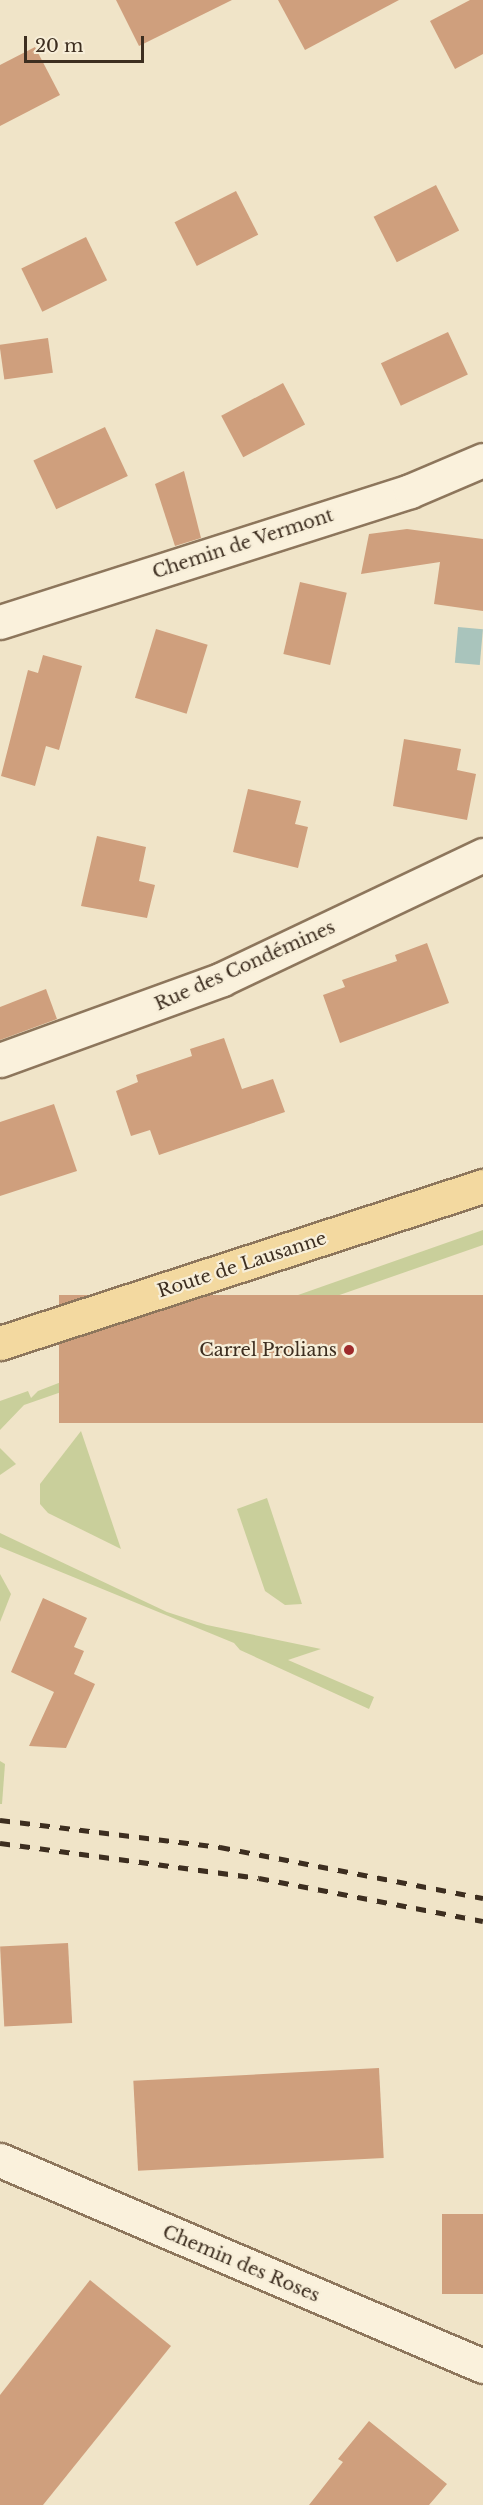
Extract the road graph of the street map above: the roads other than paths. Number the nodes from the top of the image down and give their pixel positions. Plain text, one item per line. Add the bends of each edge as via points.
1 (483, 460) edge
2 (0, 622) edge
3 (483, 855) edge
4 (0, 1060) edge
5 (483, 1186) edge
6 (0, 1343) edge
7 (0, 2160) edge
8 (483, 2366) edge

1 - 2 street, Chemin de Vermont via 410,491
3 - 4 street, Rue des Condémines via 222,979
5 - 6 main road, Route de Lausanne
7 - 8 street, Chemin des Roses

